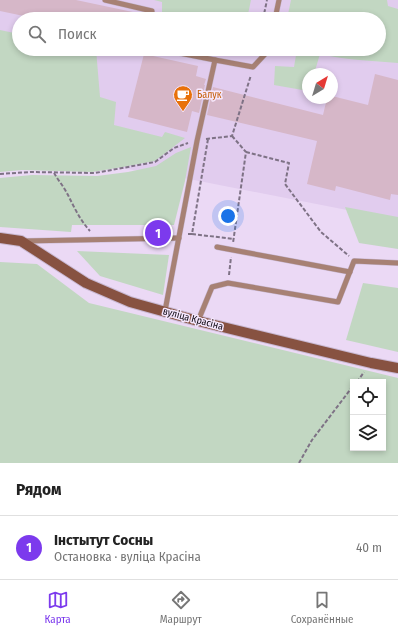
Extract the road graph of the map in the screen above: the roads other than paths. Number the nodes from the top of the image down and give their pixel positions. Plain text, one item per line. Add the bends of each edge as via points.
1 (105, 0) edge
2 (279, 0) edge
3 (152, 12) edge
4 (276, 12) edge
5 (195, 56) edge
6 (263, 56) edge
7 (215, 60) junction
8 (0, 238) edge
9 (179, 238) junction
10 (21, 241) junction
11 (217, 247) dead end
12 (398, 263) edge
13 (350, 272) junction
14 (165, 311) junction
15 (198, 320) junction
16 (398, 368) edge

1 - 3 lane
2 - 4 lane
5 - 7 lane
6 - 7 lane via 253,67
7 - 9 lane
8 - 10 street, вуліца Красіна
9 - 10 lane
9 - 14 lane
10 - 14 street, вуліца Красіна via 86,283 130,302
11 - 13 lane
12 - 13 lane via 354,261
13 - 15 lane via 338,302 228,283 212,287
14 - 15 street, вуліца Красіна
15 - 16 street, вуліца Красіна

